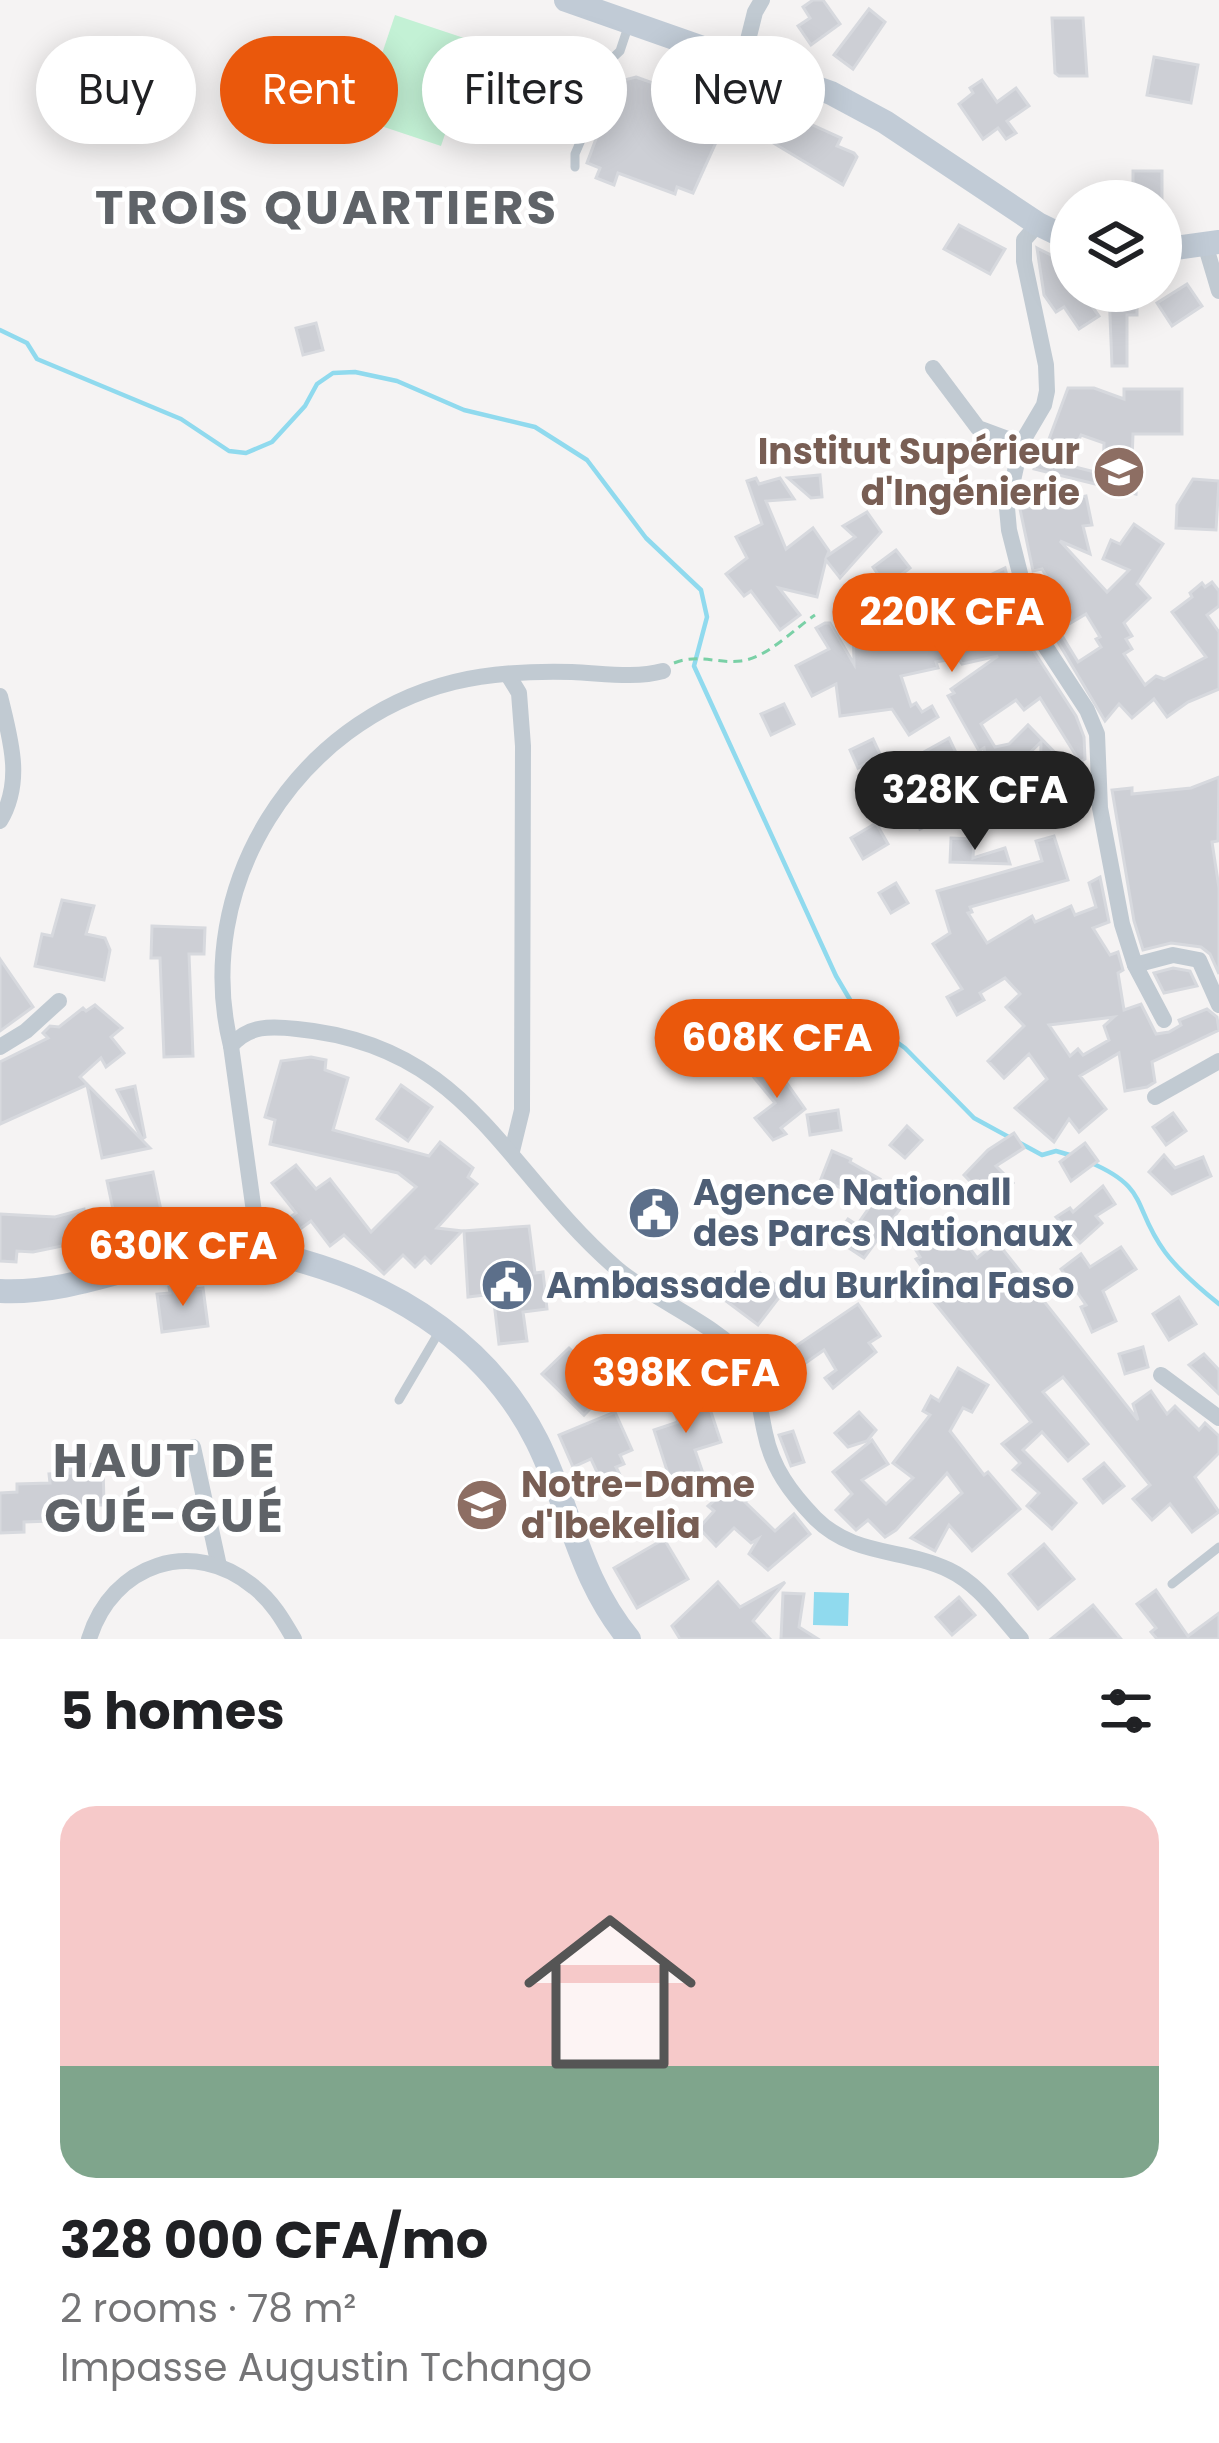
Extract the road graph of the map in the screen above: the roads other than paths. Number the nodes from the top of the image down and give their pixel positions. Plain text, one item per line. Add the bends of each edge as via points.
1 (566, 0) edge
2 (762, 0) edge
3 (629, 22) junction
4 (671, 36) edge
5 (748, 36) edge
6 (825, 94) edge
7 (575, 166) dead end
8 (1038, 224) junction
9 (1050, 230) edge
10 (1212, 243) edge
11 (1182, 247) edge
12 (1219, 291) edge
13 (933, 368) dead end
14 (1021, 444) junction
15 (666, 669) road end
16 (508, 675) junction
17 (0, 696) edge
18 (0, 820) edge
19 (1135, 964) junction
20 (59, 1001) dead end
21 (1219, 1005) edge
22 (1164, 1020) dead end
23 (231, 1046) junction
24 (0, 1047) edge
25 (1219, 1061) edge
26 (1155, 1097) dead end
27 (512, 1151) junction
28 (253, 1249) junction
29 (0, 1291) edge
30 (442, 1327) junction
31 (1161, 1375) dead end
32 (399, 1400) dead end
33 (1219, 1418) edge
34 (193, 1447) dead end
35 (1219, 1546) edge
36 (218, 1566) junction
37 (1172, 1584) dead end
38 (89, 1639) edge
39 (294, 1639) edge
40 (628, 1639) edge
41 (1021, 1639) edge

1 - 3 main road
2 - 5 street
3 - 4 main road
3 - 7 lane via 620,51 603,67
6 - 8 main road via 866,111
8 - 9 main road
8 - 14 street via 1024,240 1024,261 1047,391
10 - 11 main road
10 - 12 street
13 - 14 street via 978,428
14 - 19 street via 1009,530 1034,628 1096,734 1100,808
15 - 16 street
16 - 23 street via 456,682 394,706 340,738 282,796 247,854 231,910 222,974
16 - 27 street via 520,693 523,746 522,1110
17 - 18 street via 14,786
19 - 21 street via 1199,960
19 - 22 street
20 - 24 street
23 - 27 street via 252,1029 276,1027 372,1043 436,1078
23 - 28 street
25 - 26 street
27 - 41 street via 609,1262 742,1357 775,1465 818,1521 857,1547 952,1571
28 - 29 main road via 62,1289
28 - 30 main road via 345,1274
30 - 32 lane
30 - 40 main road via 524,1418 586,1574
31 - 33 street
34 - 36 street
35 - 37 lane
36 - 38 street via 178,1561 144,1569 105,1604
36 - 39 street via 272,1604

